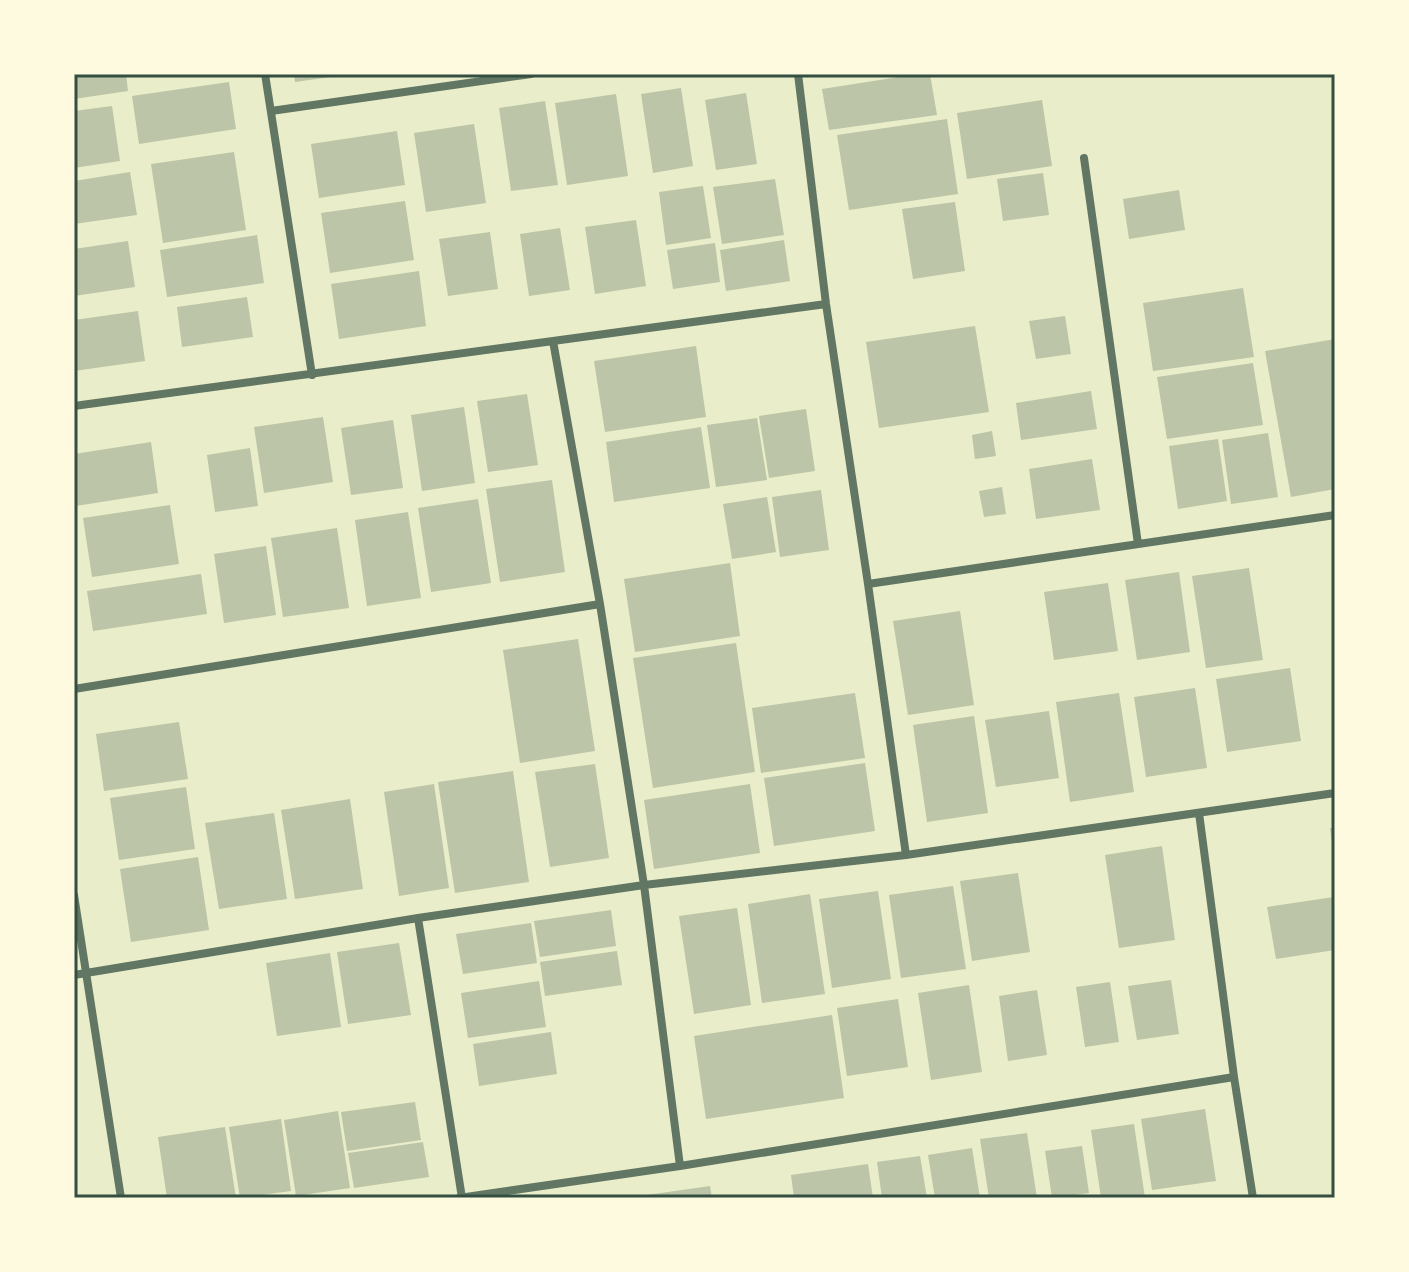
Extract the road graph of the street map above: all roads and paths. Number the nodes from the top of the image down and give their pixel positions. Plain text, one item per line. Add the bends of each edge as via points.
1 (265, 74) edge
2 (531, 74) edge
3 (798, 74) edge
4 (271, 111) junction
5 (1084, 158) dead end
6 (826, 304) junction
7 (553, 341) junction
8 (312, 375) junction
9 (74, 406) edge
10 (1335, 515) edge
11 (1138, 544) junction
12 (868, 584) junction
13 (600, 604) junction
14 (74, 689) edge
15 (1335, 793) edge
16 (1199, 813) junction
17 (906, 855) junction
18 (644, 885) junction
19 (74, 895) edge
20 (418, 918) junction
21 (86, 973) junction
22 (74, 975) edge
23 (1234, 1077) junction
24 (680, 1166) junction
25 (121, 1198) edge
26 (461, 1198) edge
27 (1253, 1198) edge

1 - 4 street
2 - 4 street
3 - 6 street
4 - 8 street
5 - 11 street
6 - 7 street
6 - 12 street
7 - 8 street
7 - 13 street
8 - 9 street
10 - 11 street
11 - 12 street
12 - 17 street
13 - 14 street
13 - 18 street
15 - 16 street
16 - 17 street
16 - 23 street
17 - 18 street
18 - 20 street
18 - 24 street
19 - 21 street
20 - 21 street
20 - 26 street
21 - 22 street
21 - 25 street
23 - 24 street
23 - 27 street
24 - 26 street

